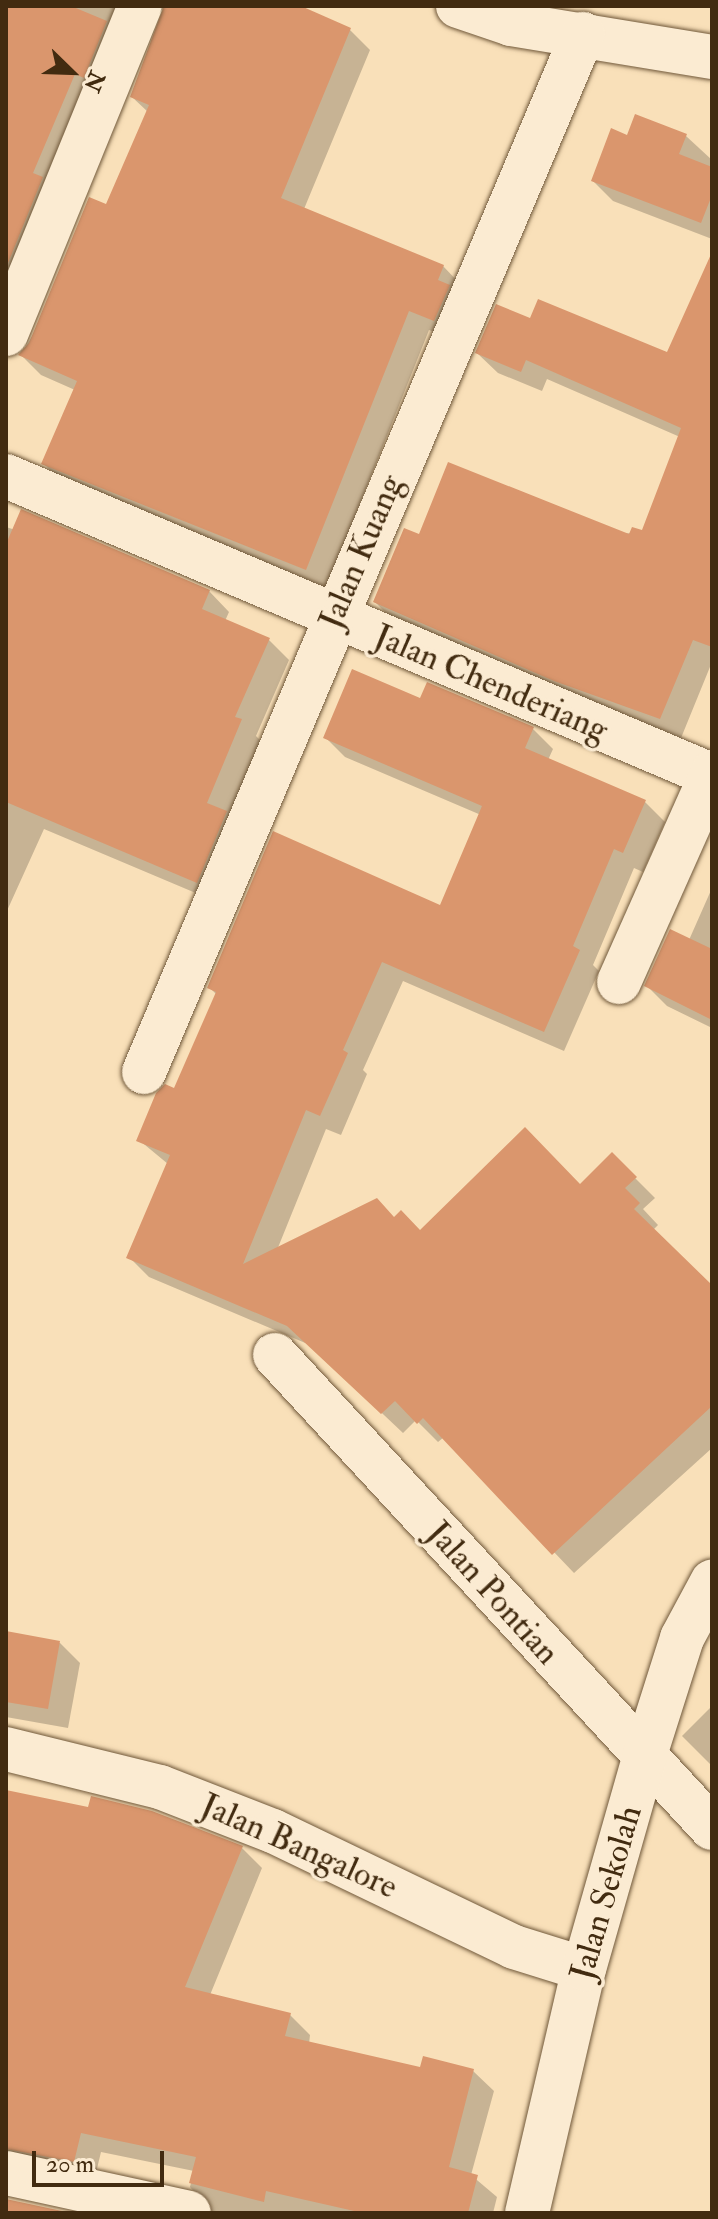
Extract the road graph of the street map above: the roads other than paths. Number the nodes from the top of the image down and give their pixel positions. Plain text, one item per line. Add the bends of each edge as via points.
1 (140, 6) edge
2 (458, 6) edge
3 (583, 34) junction
4 (712, 57) edge
5 (6, 334) edge
6 (6, 476) edge
7 (333, 617) junction
8 (712, 774) edge
9 (619, 982) dead end
10 (144, 1072) dead end
11 (275, 1355) dead end
12 (712, 1582) edge
13 (6, 1749) edge
14 (644, 1758) junction
15 (712, 1828) edge
16 (584, 1969) junction
17 (6, 2173) edge
18 (189, 2213) edge
19 (527, 2213) edge

1 - 5 street
2 - 3 street via 511,24
3 - 4 street
3 - 7 street, Jalan Kuang
6 - 7 street, Jalan Chenderiang
7 - 8 street, Jalan Chenderiang
7 - 10 street, Jalan Kuang
8 - 9 street
11 - 14 street, Jalan Pontian
12 - 14 street, Jalan Sekolah via 682,1638
13 - 16 street, Jalan Bangalore via 160,1787 273,1831 514,1947
14 - 15 street, Jalan Pontian
14 - 16 street, Jalan Sekolah
16 - 19 street, Jalan Sekolah
17 - 18 street

